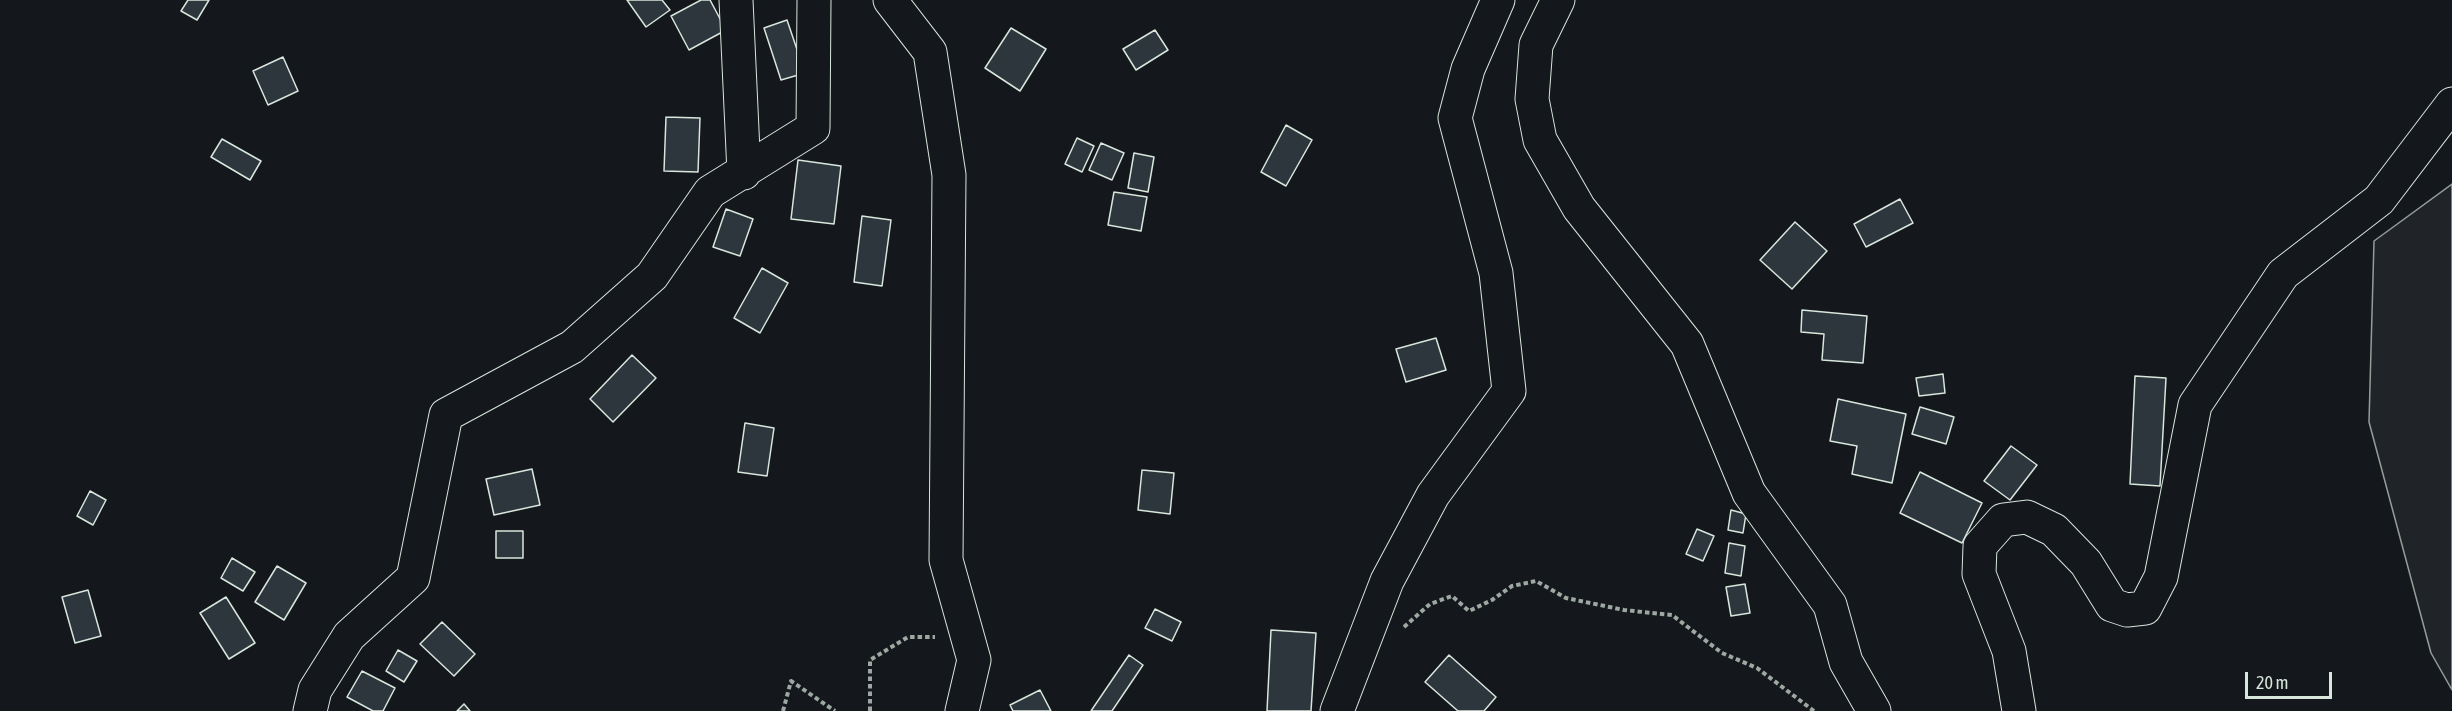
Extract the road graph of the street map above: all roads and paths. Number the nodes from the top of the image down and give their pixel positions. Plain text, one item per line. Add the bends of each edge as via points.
1 (736, 0) edge
2 (814, 0) edge
3 (890, 0) edge
4 (1498, 0) edge
5 (1558, 0) edge
6 (2452, 104) edge
7 (744, 173) junction
8 (1366, 636) junction
9 (968, 638) junction
10 (310, 711) edge
11 (783, 711) edge
12 (835, 711) edge
13 (870, 711) edge
14 (962, 711) edge
15 (1337, 711) edge
16 (1814, 711) edge
17 (1874, 711) edge
18 (2019, 711) edge

1 - 7 street
2 - 7 street via 813,128
3 - 9 street via 930,52 949,175 946,560
4 - 8 street via 1468,69 1455,118 1497,273 1509,391 1433,495 1387,581
5 - 17 street via 1536,45 1532,99 1540,140 1579,208 1687,344 1749,493 1830,605 1846,662
6 - 18 street via 2379,200 2283,274 2195,405 2161,577 2145,608 2127,610 2112,605 2086,563 2054,531 2027,517 2003,520 1980,546 1979,574 2009,651
7 - 10 street via 710,192 652,276 572,347 446,415 412,578 350,636 315,690
8 - 15 street
8 - 16 path via 1389,639 1430,604 1452,596 1469,611 1512,586 1536,581 1566,598 1672,615 1722,653 1758,668
9 - 13 path via 908,637 870,660
9 - 14 street via 974,660
11 - 12 path via 791,681

